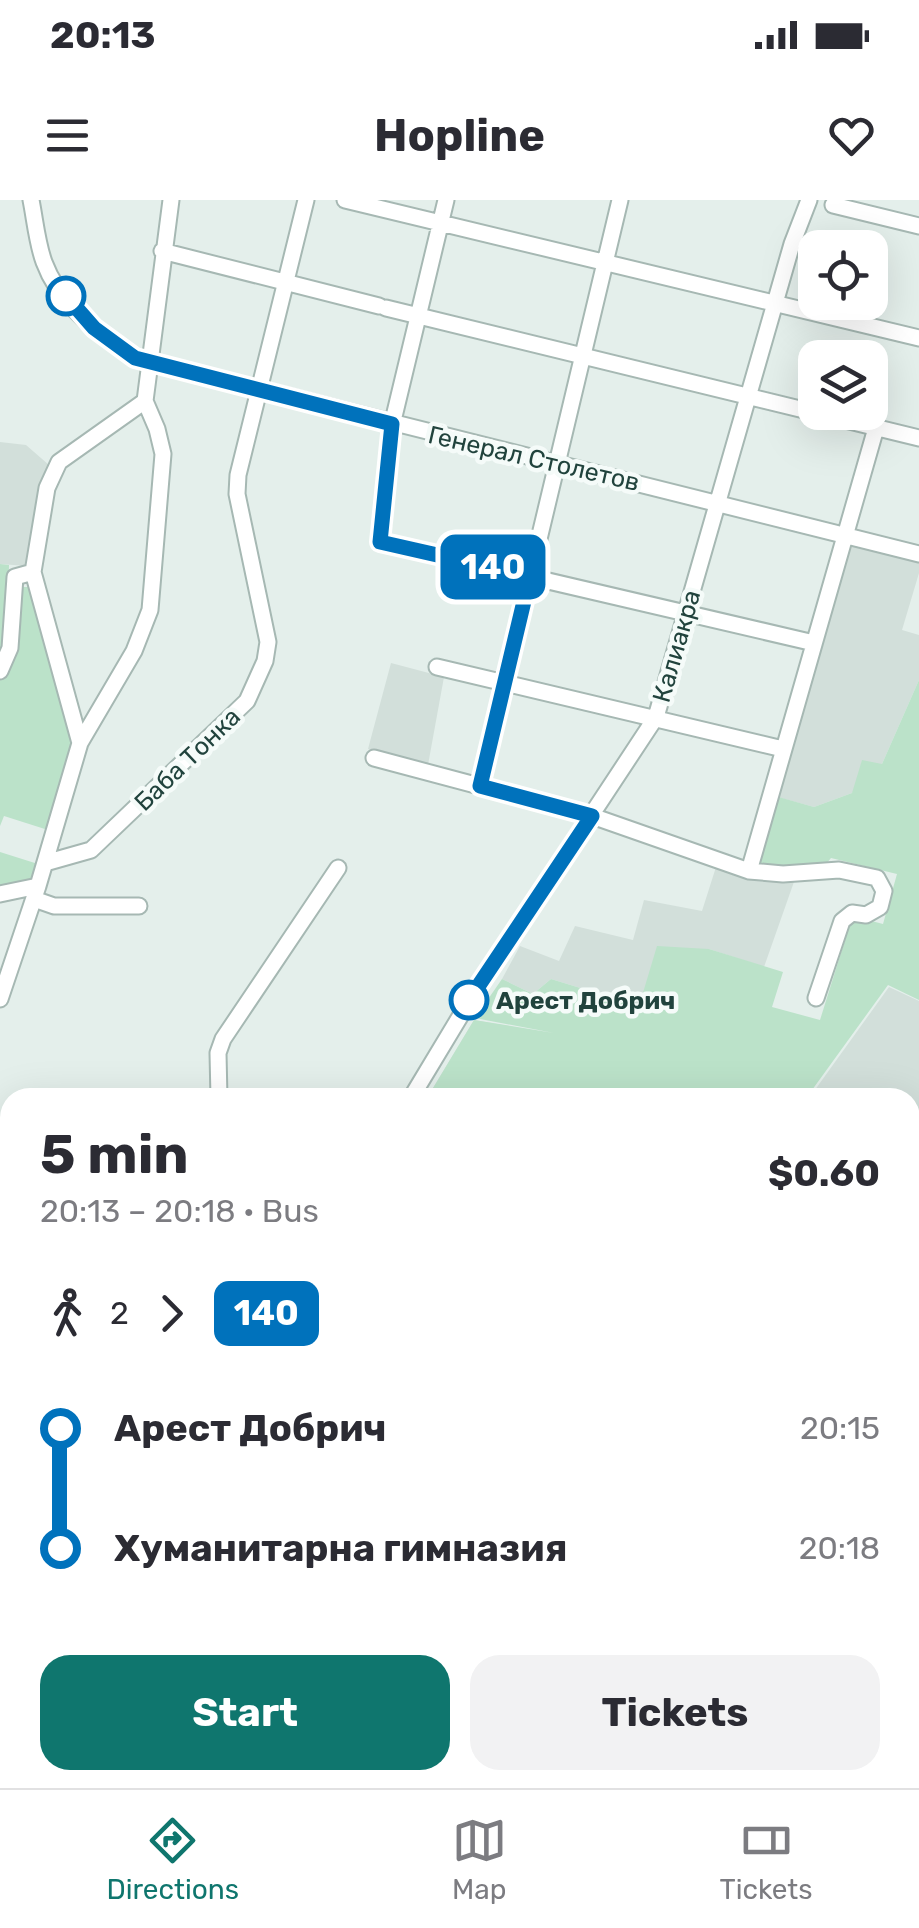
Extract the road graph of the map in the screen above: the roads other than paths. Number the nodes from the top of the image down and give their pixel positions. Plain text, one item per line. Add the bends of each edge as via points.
1 (31, 200) edge
2 (170, 200) edge
3 (306, 200) edge
4 (346, 200) edge
5 (446, 200) edge
6 (620, 200) edge
7 (810, 200) edge
8 (833, 205) dead end
9 (442, 222) junction
10 (919, 226) edge
11 (162, 252) junction
12 (605, 262) junction
13 (286, 283) junction
14 (774, 303) junction
15 (419, 317) junction
16 (919, 338) edge
17 (584, 356) junction
18 (149, 362) junction
19 (260, 390) junction
20 (748, 396) junction
21 (145, 400) junction
22 (798, 408) edge
23 (392, 424) junction
24 (875, 430) edge
25 (885, 430) edge
26 (919, 438) edge
27 (557, 463) junction
28 (718, 502) junction
29 (846, 534) junction
30 (919, 554) edge
31 (33, 572) junction
32 (530, 576) junction
33 (686, 611) junction
34 (814, 643) junction
35 (437, 668) dead end
36 (0, 671) edge
37 (505, 682) junction
38 (656, 718) junction
39 (80, 744) junction
40 (783, 749) junction
41 (374, 758) dead end
42 (480, 786) junction
43 (592, 816) junction
44 (45, 863) junction
45 (338, 868) dead end
46 (749, 871) junction
47 (36, 892) junction
48 (0, 894) edge
49 (139, 906) dead end
50 (816, 998) dead end
51 (0, 999) edge
52 (218, 1088) edge
53 (417, 1088) edge

1 - 18 street, Генерал Столетов via 44,263 76,310 116,346
2 - 11 street
3 - 13 street, Баба Тонка
4 - 9 street
5 - 9 street
6 - 12 street
7 - 14 street, Калиакра
8 - 10 street
9 - 12 street
9 - 15 street
11 - 13 street
11 - 18 street
12 - 14 street
12 - 17 street
13 - 15 street
13 - 19 street, Баба Тонка
14 - 16 street
14 - 20 street, Калиакра
15 - 17 street
15 - 23 street
17 - 20 street
17 - 27 street
18 - 19 street, Генерал Столетов
18 - 21 street
19 - 23 street, Генерал Столетов
19 - 44 street, Баба Тонка via 237,494 268,642 258,682 247,701 92,850
20 - 22 street
20 - 28 street, Калиакра
21 - 31 street via 55,467
21 - 39 street via 163,454 150,610
23 - 27 street, Генерал Столетов
23 - 32 street via 380,542
24 - 29 street
25 - 26 street
27 - 28 street, Генерал Столетов
27 - 32 street
28 - 29 street, Генерал Столетов
28 - 33 street, Калиакра
29 - 30 street, Генерал Столетов
29 - 34 street
31 - 36 street via 16,577 10,648
31 - 39 street
32 - 33 street
32 - 37 street
33 - 34 street
33 - 38 street, Калиакра
34 - 40 street
35 - 37 street
37 - 38 street
37 - 42 street
38 - 40 street
38 - 43 street, Калиакра
39 - 44 street
40 - 46 street
41 - 42 street
42 - 43 street
43 - 46 street
43 - 53 street, Калиакра
44 - 47 street
45 - 52 street via 224,1038
46 - 50 street via 856,871 882,883 875,912 852,913 842,921
47 - 48 street
47 - 49 street via 54,906
47 - 51 street

